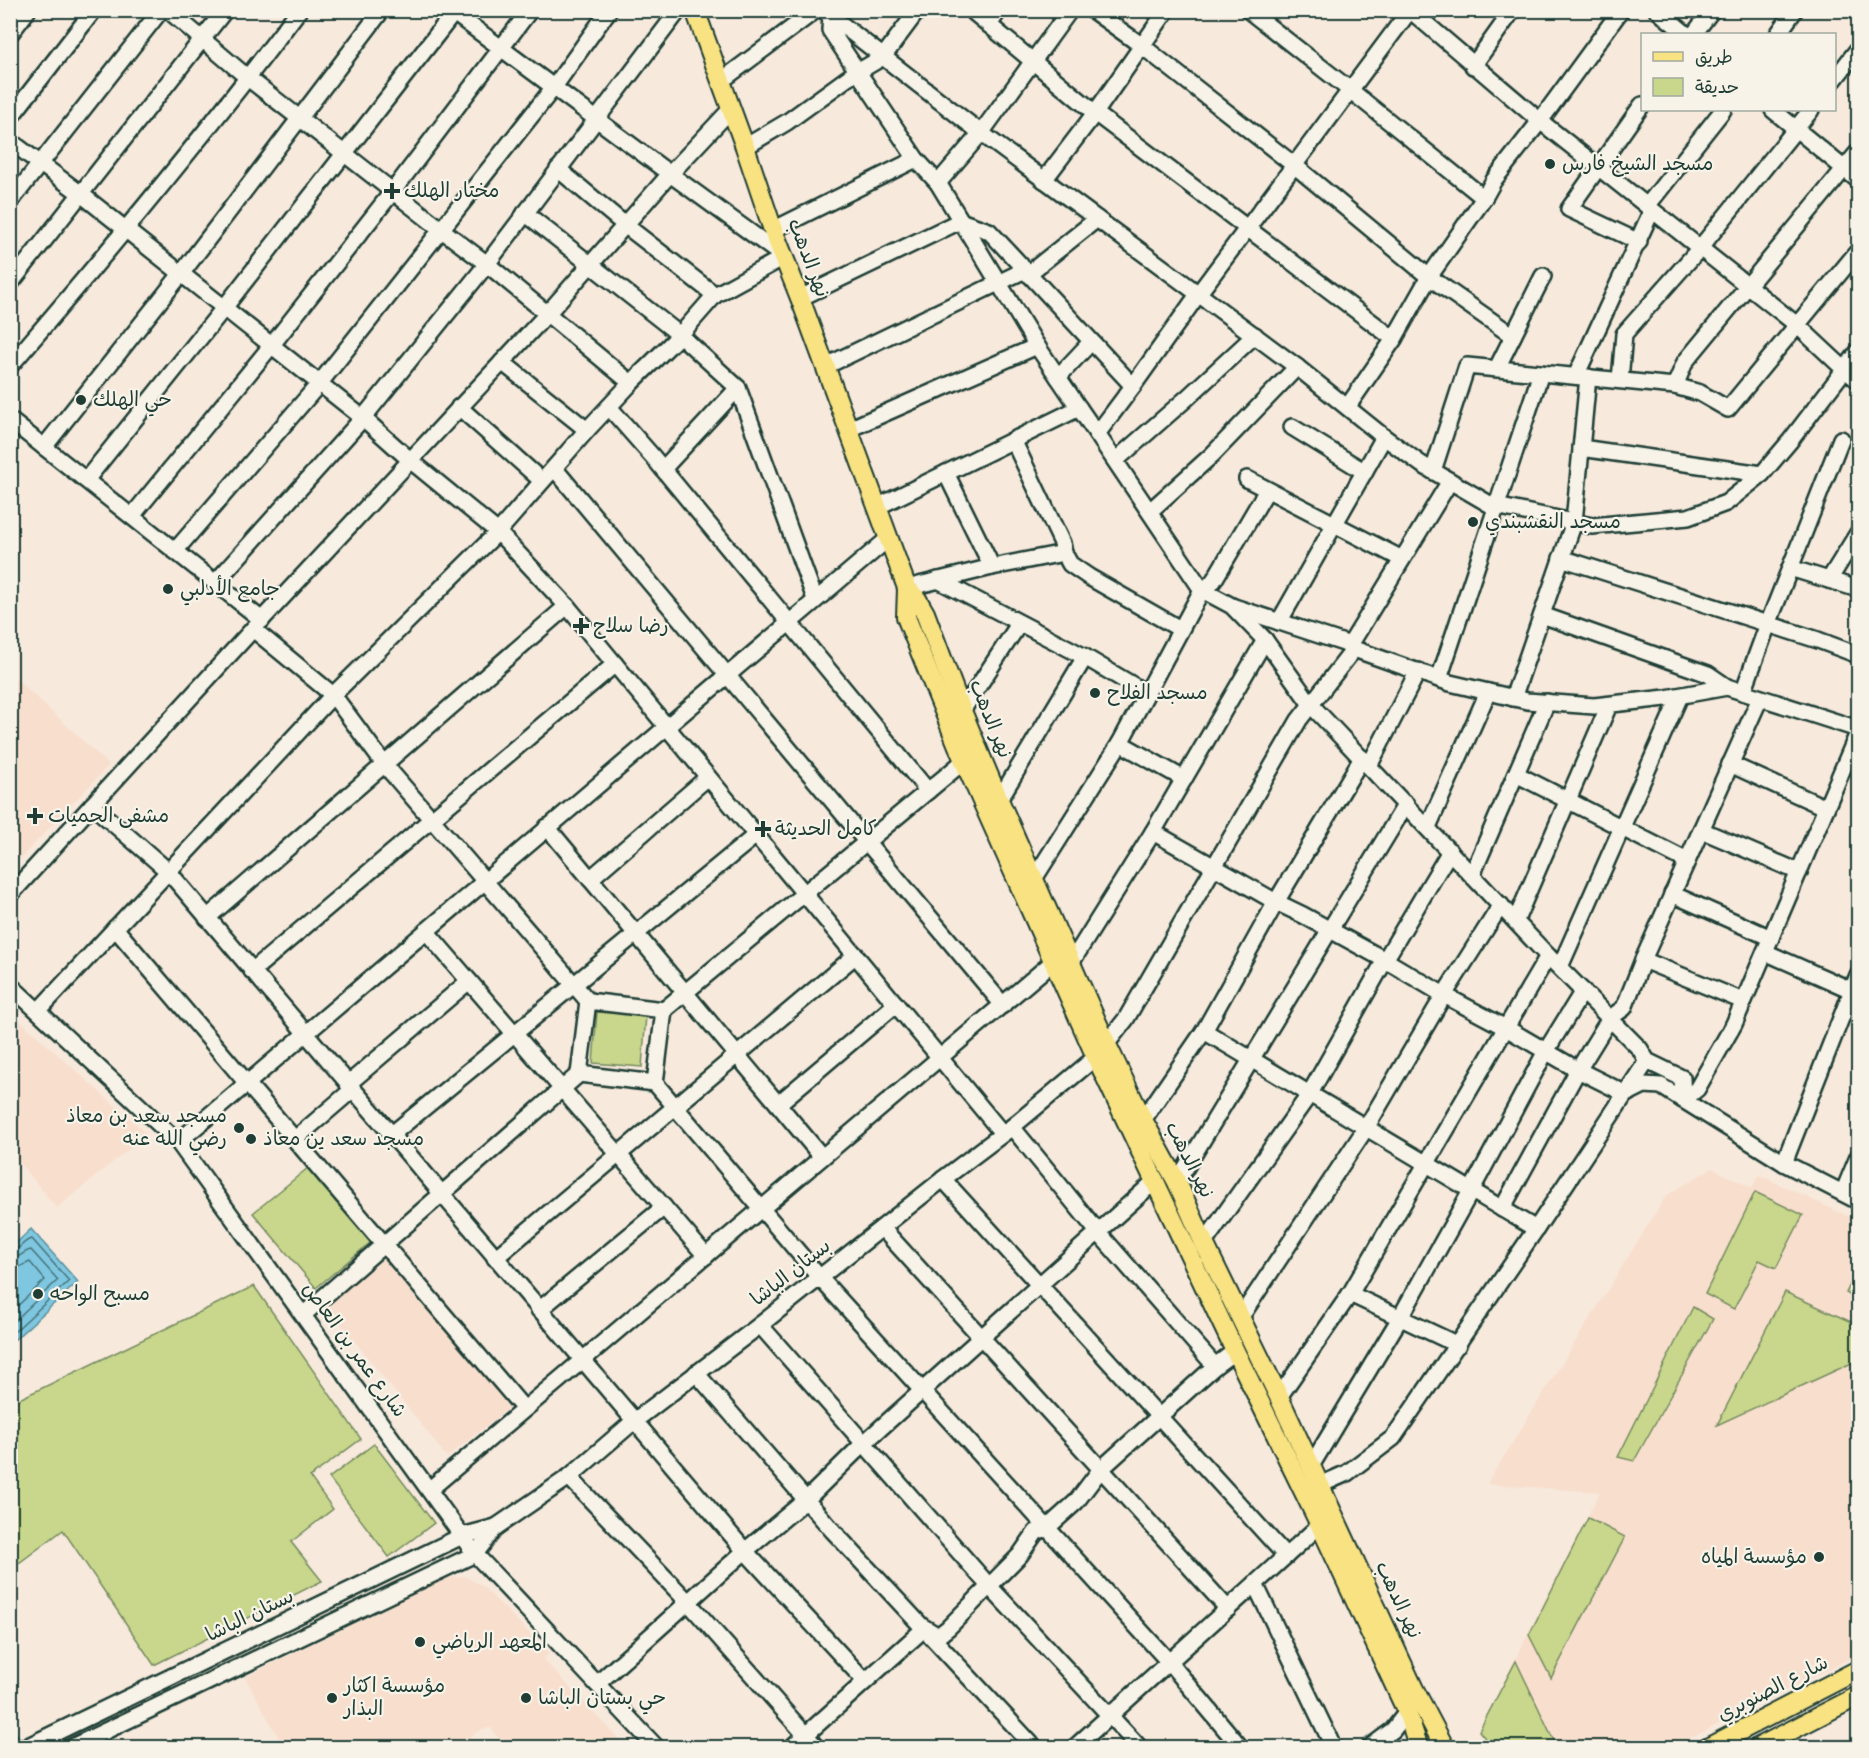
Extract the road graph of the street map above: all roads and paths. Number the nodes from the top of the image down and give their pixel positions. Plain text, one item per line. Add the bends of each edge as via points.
1 (94, 10) edge
2 (161, 10) edge
3 (168, 10) edge
4 (225, 10) edge
5 (299, 10) edge
6 (382, 10) edge
7 (530, 10) edge
8 (609, 10) edge
9 (679, 10) edge
10 (816, 10) edge
11 (918, 10) edge
12 (971, 10) edge
13 (999, 10) edge
14 (1070, 10) edge
15 (1092, 10) edge
16 (1167, 10) edge
17 (1248, 10) edge
18 (1410, 10) edge
19 (1513, 10) edge
20 (1621, 10) edge
21 (1657, 10) edge
22 (1712, 10) edge
23 (1795, 10) edge
24 (27, 11) edge
25 (453, 12) edge
26 (701, 13) edge
27 (827, 13) edge
28 (989, 25) junction
29 (1685, 33) edge
30 (1695, 33) edge
31 (1779, 33) edge
32 (10, 34) edge
33 (202, 39) junction
34 (1141, 45) junction
35 (501, 48) junction
36 (1858, 49) edge
37 (883, 57) junction
38 (1033, 63) junction
39 (1473, 66) junction
40 (858, 73) junction
41 (1836, 77) edge
42 (248, 78) junction
43 (721, 81) junction
44 (554, 87) junction
45 (1350, 90) junction
46 (1641, 106) edge
47 (731, 109) junction
48 (1722, 111) edge
49 (1774, 111) edge
50 (1810, 111) edge
51 (1095, 114) junction
52 (10, 118) edge
53 (301, 119) junction
54 (597, 119) junction
55 (1540, 121) junction
56 (1796, 129) junction
57 (981, 133) junction
58 (10, 141) edge
59 (745, 147) junction
60 (1858, 152) edge
61 (344, 153) junction
62 (916, 159) junction
63 (41, 165) junction
64 (1294, 165) junction
65 (1598, 167) junction
66 (558, 169) junction
67 (1845, 169) junction
68 (670, 174) junction
69 (1044, 180) junction
70 (1858, 180) edge
71 (938, 183) junction
72 (393, 191) junction
73 (81, 194) junction
74 (1484, 198) junction
75 (10, 202) edge
76 (1650, 208) junction
77 (525, 213) junction
78 (1097, 219) junction
79 (960, 221) junction
80 (625, 225) junction
81 (1248, 228) junction
82 (126, 230) junction
83 (442, 230) junction
84 (773, 230) junction
85 (1638, 242) junction
86 (1700, 248) junction
87 (1858, 251) edge
88 (784, 256) junction
89 (487, 264) junction
90 (590, 265) junction
91 (1026, 272) junction
92 (181, 274) junction
93 (1543, 276) dead end
94 (1429, 277) junction
95 (999, 283) junction
96 (10, 284) edge
97 (1748, 287) junction
98 (1199, 293) junction
99 (715, 295) junction
100 (800, 298) junction
101 (224, 308) junction
102 (547, 314) junction
103 (1797, 326) junction
104 (680, 335) junction
105 (1255, 335) junction
106 (1513, 336) junction
107 (1394, 339) junction
108 (1091, 342) junction
109 (272, 346) junction
110 (1037, 346) junction
111 (1858, 351) edge
112 (502, 362) junction
113 (10, 366) edge
114 (825, 366) junction
115 (1297, 367) junction
116 (1497, 368) junction
117 (1844, 369) junction
118 (1541, 373) junction
119 (1058, 377) junction
120 (1582, 377) junction
121 (1620, 380) junction
122 (1858, 380) edge
123 (631, 382) junction
124 (319, 384) junction
125 (1133, 386) junction
126 (1675, 386) junction
127 (738, 388) junction
128 (1348, 406) junction
129 (459, 407) junction
130 (609, 407) junction
131 (1079, 408) junction
132 (363, 418) junction
133 (10, 420) edge
134 (1292, 427) dead end
135 (849, 429) junction
136 (587, 430) junction
137 (1097, 434) junction
138 (1384, 437) junction
139 (1841, 439) dead end
140 (1013, 440) junction
141 (44, 447) junction
142 (1581, 448) junction
143 (410, 460) junction
144 (1116, 460) junction
145 (554, 468) junction
146 (663, 469) junction
147 (1433, 471) junction
148 (1365, 472) junction
149 (946, 473) junction
150 (1762, 474) junction
151 (1247, 479) dead end
152 (86, 480) junction
153 (542, 481) junction
154 (1450, 481) junction
155 (1267, 490) junction
156 (1496, 506) junction
157 (877, 507) junction
158 (1150, 511) junction
159 (132, 516) junction
160 (1574, 522) junction
161 (1334, 525) junction
162 (498, 532) junction
163 (1858, 533) edge
164 (889, 538) junction
165 (175, 551) junction
166 (1064, 554) junction
167 (1561, 558) junction
168 (1402, 559) junction
169 (992, 567) junction
170 (1790, 568) junction
171 (938, 579) junction
172 (1829, 580) junction
173 (215, 583) junction
174 (907, 588) junction
175 (1858, 589) edge
176 (1202, 590) junction
177 (815, 599) junction
178 (567, 606) junction
179 (1232, 606) junction
180 (1542, 615) junction
181 (789, 622) junction
182 (1279, 622) junction
183 (1019, 624) junction
184 (1767, 624) junction
185 (258, 625) junction
186 (1180, 629) junction
187 (1265, 640) junction
188 (1352, 647) junction
189 (1858, 655) edge
190 (1085, 657) junction
191 (615, 664) junction
192 (1418, 671) junction
193 (727, 674) junction
194 (1439, 679) junction
195 (1727, 687) junction
196 (1488, 692) junction
197 (1743, 692) junction
198 (1146, 693) junction
199 (333, 695) junction
200 (1680, 696) junction
201 (1513, 698) junction
202 (1760, 698) junction
203 (1547, 702) junction
204 (1609, 705) junction
205 (1312, 706) junction
206 (962, 711) junction
207 (666, 726) junction
208 (1858, 731) edge
209 (1120, 743) junction
210 (964, 761) junction
211 (1365, 762) junction
212 (384, 764) junction
213 (1730, 765) junction
214 (1516, 774) junction
215 (708, 777) junction
216 (1184, 779) junction
217 (928, 791) junction
218 (999, 800) junction
219 (1567, 801) junction
220 (1406, 804) junction
221 (92, 805) junction
222 (1827, 808) junction
223 (432, 819) junction
224 (547, 827) junction
225 (1428, 827) junction
226 (1622, 828) junction
227 (1701, 830) junction
228 (1153, 832) junction
229 (756, 835) junction
230 (867, 841) junction
231 (1450, 851) junction
232 (1687, 861) junction
233 (1215, 867) junction
234 (168, 872) junction
235 (1799, 872) junction
236 (1472, 875) junction
237 (590, 879) junction
238 (1034, 879) junction
239 (484, 881) junction
240 (805, 893) junction
241 (1672, 894) junction
242 (10, 895) edge
243 (1276, 902) junction
244 (1501, 905) junction
245 (207, 918) junction
246 (1516, 920) junction
247 (116, 927) junction
248 (1329, 929) junction
249 (426, 931) junction
250 (636, 934) junction
251 (1768, 945) junction
252 (856, 955) junction
253 (1548, 956) junction
254 (1385, 960) junction
255 (1642, 960) junction
256 (1063, 962) junction
257 (1560, 967) junction
258 (252, 971) junction
259 (1858, 975) edge
260 (469, 981) junction
261 (10, 985) edge
262 (574, 985) junction
263 (1583, 991) junction
264 (1856, 992) edge
265 (685, 993) junction
266 (1444, 995) junction
267 (588, 1001) junction
268 (1743, 1001) junction
269 (896, 1004) junction
270 (1003, 1005) junction
271 (39, 1010) junction
272 (664, 1010) junction
273 (1610, 1018) junction
274 (1506, 1028) junction
275 (1204, 1031) junction
276 (305, 1034) junction
277 (514, 1034) junction
278 (1102, 1051) junction
279 (1546, 1051) junction
280 (737, 1055) junction
281 (940, 1057) junction
282 (1250, 1059) junction
283 (1647, 1061) junction
284 (1578, 1070) junction
285 (579, 1074) junction
286 (248, 1083) junction
287 (655, 1083) junction
288 (350, 1087) junction
289 (562, 1089) junction
290 (1626, 1094) junction
291 (1309, 1095) junction
292 (1683, 1100) junction
293 (778, 1104) junction
294 (675, 1107) junction
295 (1143, 1120) junction
296 (1366, 1128) junction
297 (1007, 1130) junction
298 (391, 1136) junction
299 (295, 1139) junction
300 (178, 1142) junction
301 (618, 1154) junction
302 (822, 1157) junction
303 (1858, 1157) edge
304 (1784, 1163) junction
305 (1427, 1165) junction
306 (944, 1179) junction
307 (1156, 1180) junction
308 (1178, 1182) junction
309 (1471, 1191) junction
310 (441, 1194) junction
311 (1844, 1194) junction
312 (1858, 1201) edge
313 (664, 1207) junction
314 (760, 1209) junction
315 (1502, 1209) junction
316 (882, 1228) junction
317 (1536, 1229) junction
318 (1098, 1232) junction
319 (1204, 1243) junction
320 (384, 1244) junction
321 (706, 1256) junction
322 (495, 1258) junction
323 (820, 1278) junction
324 (1039, 1285) junction
325 (1350, 1294) junction
326 (538, 1310) junction
327 (303, 1315) junction
328 (1400, 1317) junction
329 (1240, 1318) junction
330 (760, 1325) junction
331 (981, 1338) junction
332 (1458, 1344) junction
333 (1235, 1351) junction
334 (583, 1362) junction
335 (1215, 1366) junction
336 (696, 1373) junction
337 (922, 1391) junction
338 (1279, 1397) junction
339 (524, 1409) junction
340 (1159, 1417) junction
341 (633, 1422) junction
342 (864, 1443) junction
343 (1311, 1467) junction
344 (1101, 1469) junction
345 (569, 1478) junction
346 (1312, 1489) junction
347 (429, 1490) junction
348 (807, 1499) junction
349 (1320, 1525) junction
350 (496, 1527) junction
351 (1047, 1528) junction
352 (462, 1536) junction
353 (745, 1551) junction
354 (475, 1554) junction
355 (1286, 1556) junction
356 (1255, 1584) junction
357 (989, 1586) junction
358 (688, 1602) junction
359 (1228, 1609) junction
360 (925, 1628) junction
361 (1169, 1662) junction
362 (1858, 1670) edge
363 (865, 1681) junction
364 (597, 1684) junction
365 (1858, 1696) edge
366 (1407, 1712) junction
367 (1111, 1715) junction
368 (805, 1734) junction
369 (1778, 1743) edge
370 (73, 1746) edge
371 (24, 1748) edge
372 (657, 1748) edge
373 (790, 1748) edge
374 (817, 1748) edge
375 (1035, 1748) edge
376 (1074, 1748) edge
377 (1140, 1748) edge
378 (1241, 1748) edge
379 (1334, 1748) edge
380 (1369, 1748) edge
381 (1419, 1748) edge
382 (1445, 1748) edge
383 (1707, 1748) edge
384 (1757, 1748) edge

1 - 52 street
2 - 63 street
3 - 33 street
4 - 33 street
5 - 42 street
6 - 53 street
7 - 35 street
8 - 44 street
9 - 54 street
10 - 43 street
11 - 37 street
12 - 28 street
13 - 28 street
14 - 38 street
15 - 34 street
16 - 34 street
17 - 45 street
18 - 39 street
18 - 45 street
19 - 39 street
20 - 55 street
21 - 29 street
22 - 30 street
23 - 31 street
24 - 32 street
25 - 35 street
25 - 61 street
26 - 43 main road, نهر الدهب
27 - 37 street
27 - 40 street via 830,30
28 - 38 street
33 - 42 street
33 - 73 street
34 - 51 street
34 - 64 street
35 - 44 street
35 - 72 street
36 - 41 street
37 - 40 street
37 - 57 street
38 - 51 street
38 - 57 street
39 - 55 street
40 - 59 street
40 - 62 street
42 - 53 street
42 - 82 street
43 - 47 main road, نهر الدهب
44 - 54 street
44 - 83 street
45 - 64 street
45 - 74 street
46 - 65 street
47 - 59 main road, نهر الدهب
47 - 68 street
48 - 76 street
49 - 56 street
50 - 56 street
51 - 69 street
51 - 81 street
53 - 61 street
53 - 92 street
54 - 66 street
54 - 68 street
55 - 65 street
55 - 74 street
56 - 67 street
56 - 86 street
57 - 69 street
57 - 71 street
58 - 63 street
59 - 84 main road, نهر الدهب
60 - 67 street
61 - 72 street
61 - 101 street
62 - 71 street
62 - 84 street
63 - 73 street
63 - 75 street
64 - 81 street
64 - 94 street
65 - 76 street
65 - 85 street via 1569,208
66 - 77 street
66 - 80 street
67 - 70 street
67 - 97 street
68 - 80 street
68 - 88 street
69 - 78 street
71 - 79 street
72 - 83 street
72 - 109 street
73 - 82 street
73 - 96 street
74 - 94 street
76 - 85 street
76 - 86 street
77 - 89 street
77 - 90 street
78 - 91 street
78 - 98 street
79 - 91 street via 989,231
79 - 95 street
79 - 100 street
80 - 90 street
80 - 99 street
81 - 98 street
81 - 107 street
82 - 92 street
82 - 113 street
83 - 89 street
83 - 124 street
84 - 88 main road, نهر الدهب
85 - 120 street
86 - 97 street
86 - 121 street via 1624,334
87 - 103 street
88 - 99 street
88 - 100 main road, نهر الدهب
89 - 102 street
89 - 132 street
90 - 102 street
90 - 104 street
91 - 95 street
91 - 108 street
92 - 101 street
92 - 141 street
93 - 106 street
94 - 106 street
94 - 107 street
95 - 110 street
95 - 114 street
97 - 103 street
97 - 126 street via 1685,362
98 - 105 street
98 - 125 street
99 - 104 street
100 - 114 main road, نهر الدهب
101 - 109 street
101 - 152 street
102 - 112 street
102 - 123 street
103 - 117 street
103 - 126 street via 1728,410 1700,393
104 - 123 street
104 - 127 street
105 - 115 street
105 - 144 street
106 - 116 street
107 - 128 street
108 - 119 street
108 - 125 street
109 - 124 street
109 - 159 street
110 - 119 street
110 - 135 street
111 - 117 street
112 - 129 street
112 - 136 street
114 - 135 main road, نهر الدهب
115 - 128 street
115 - 158 street via 1212,455
116 - 118 street
116 - 147 street via 1467,366
117 - 122 street
117 - 150 street
118 - 120 street
118 - 156 street
119 - 131 street
120 - 121 street
120 - 142 street
121 - 126 street
123 - 130 street
124 - 132 street
124 - 165 street
125 - 137 street
127 - 146 street
127 - 177 street
128 - 138 street
129 - 143 street
129 - 153 street
130 - 136 street
130 - 146 street
131 - 137 street
131 - 140 street
132 - 143 street
132 - 173 street
133 - 141 street
134 - 148 street
135 - 157 main road, نهر الدهب
136 - 145 street
137 - 144 street
138 - 147 street
138 - 148 street
139 - 170 street
140 - 149 street
140 - 166 street
141 - 152 street
142 - 150 street
142 - 160 street
143 - 162 street
143 - 185 street
144 - 158 street
145 - 153 street
145 - 193 street
146 - 181 street
147 - 154 street
148 - 161 street
149 - 157 street
149 - 169 street
150 - 160 street via 1725,502 1688,517 1592,526
151 - 155 street
152 - 159 street
153 - 162 street
154 - 156 street
154 - 168 street, بستان الباشا
155 - 161 street
155 - 176 street via 1214,580
156 - 160 street
156 - 194 street
157 - 164 main road, نهر الدهب
158 - 176 street
159 - 165 street
160 - 167 street
161 - 168 street
161 - 182 street
162 - 178 street
162 - 199 street
163 - 172 street
164 - 174 main road, نهر الدهب
164 - 177 street
165 - 173 street
166 - 169 street
166 - 186 street via 1070,564 1089,577
167 - 180 street
167 - 184 street
168 - 188 street, بستان الباشا
169 - 171 street
170 - 172 street
170 - 184 street
171 - 174 street
171 - 183 street
172 - 175 street
173 - 185 street
174 - 206 main road, نهر الدهب via 925,613
174 - 210 main road, نهر الدهب via 906,617
176 - 179 street
176 - 186 street
177 - 181 street
178 - 191 street
178 - 212 street
179 - 182 street
179 - 187 street
180 - 195 street via 1708,674
180 - 201 street
181 - 193 street
181 - 217 street
182 - 188 street
183 - 190 street
183 - 206 street
184 - 189 street
184 - 197 street
185 - 199 street
185 - 221 street
186 - 198 street
187 - 205 street
187 - 216 street
188 - 192 street
188 - 205 street, بستان الباشا
190 - 198 street
190 - 218 street
191 - 207 street
191 - 223 street
192 - 194 street
192 - 211 street
193 - 207 street
193 - 230 street
194 - 196 street
195 - 197 street
195 - 200 street
196 - 201 street
196 - 225 street
197 - 202 street
198 - 209 street
199 - 212 street
199 - 234 street
200 - 204 street
200 - 226 street
201 - 203 street
202 - 208 street
202 - 213 street
203 - 204 street
203 - 214 street
204 - 219 street
205 - 211 street
205 - 233 street, بستان الباشا via 1299,720
206 - 218 main road, نهر الدهب
207 - 215 street
207 - 224 street
208 - 222 street
209 - 216 street
209 - 238 street
210 - 217 street
210 - 256 main road, نهر الدهب
211 - 220 street
211 - 243 street
212 - 223 street
212 - 245 street
213 - 222 street
213 - 227 street
214 - 219 street
214 - 236 street
215 - 229 street
215 - 237 street
216 - 228 street
217 - 230 street
218 - 238 main road, نهر الدهب
219 - 226 street
219 - 246 street
220 - 225 street
220 - 248 street
221 - 234 street
221 - 242 street
222 - 235 street
223 - 239 street
223 - 258 street
224 - 237 street
224 - 239 street
225 - 231 street
226 - 232 street
226 - 257 street
227 - 232 street
227 - 235 street
228 - 233 street
228 - 256 street
229 - 240 street
229 - 250 street
230 - 240 street
230 - 270 street
231 - 236 street
231 - 254 street
232 - 241 street
233 - 243 street
233 - 278 street, بستان الباشا via 1126,1019
234 - 245 street
234 - 247 street
235 - 251 street
236 - 244 street
237 - 250 street
238 - 256 main road, نهر الدهب
239 - 249 street
239 - 262 street
240 - 252 street
240 - 265 street
241 - 251 street
241 - 255 street
243 - 248 street
243 - 275 street
244 - 246 street
244 - 266 street
245 - 258 street
246 - 253 street
247 - 271 street
247 - 286 street
248 - 254 street
248 - 282 street
249 - 260 street
249 - 276 street
250 - 262 street
250 - 265 street
251 - 264 street
251 - 268 street
252 - 269 street
252 - 280 street
253 - 257 street
253 - 274 street
254 - 266 street
254 - 291 street
255 - 268 street
255 - 273 street via 1624,1008
256 - 270 street
256 - 278 main road, نهر الدهب
257 - 263 street
258 - 276 street
259 - 264 street
260 - 277 street
260 - 288 street
261 - 271 street, شارع عمر بن العاص
262 - 267 street
262 - 277 street
263 - 273 street
263 - 279 street
264 - 304 street
265 - 272 street
265 - 280 street
266 - 274 street
266 - 296 street
267 - 272 street
267 - 285 street
268 - 292 street via 1697,1089
269 - 281 street
269 - 293 street
270 - 281 street
271 - 300 street, شارع عمر بن العاص
272 - 287 street
273 - 283 street
273 - 284 street
274 - 279 street
274 - 305 street
275 - 282 street
275 - 295 street
276 - 286 street
276 - 288 street
277 - 289 street
277 - 298 street
278 - 295 main road, نهر الدهب
278 - 297 street, بستان الباشا
278 - 307 main road, نهر الدهب
279 - 284 street
279 - 309 street
280 - 293 street
280 - 294 street
281 - 297 street
281 - 302 street
282 - 291 street
282 - 308 street
283 - 290 street
283 - 292 street via 1682,1078
284 - 290 street
284 - 315 street
285 - 287 street
285 - 289 street
286 - 299 street
286 - 300 street
287 - 294 street
288 - 298 street
288 - 299 street
289 - 301 street
289 - 310 street
290 - 292 street via 1644,1084 1661,1086
290 - 317 street
291 - 296 street
291 - 319 street
292 - 304 street
293 - 302 street
294 - 301 street
294 - 314 street
295 - 308 main road, نهر الدهب
296 - 305 street
296 - 329 street
297 - 306 street, بستان الباشا
297 - 318 street
298 - 310 street
299 - 320 street
300 - 327 street, شارع عمر بن العاص
301 - 313 street
301 - 322 street
302 - 314 street
303 - 311 street
304 - 311 street
305 - 309 street
305 - 325 street
306 - 316 street, بستان الباشا
306 - 324 street
307 - 318 street
307 - 333 main road, نهر الدهب
308 - 319 main road, نهر الدهب
309 - 315 street
309 - 328 street
310 - 320 street
310 - 322 street
311 - 312 street
313 - 321 street
313 - 326 street
314 - 321 street
314 - 323 street
315 - 317 street
316 - 323 street, بستان الباشا
316 - 331 street
317 - 332 street
318 - 324 street
318 - 335 street
319 - 329 main road, نهر الدهب
320 - 327 street
320 - 339 street
321 - 334 street
322 - 326 street
323 - 330 street, بستان الباشا
323 - 337 street
324 - 331 street
324 - 340 street
325 - 328 street
325 - 338 street
326 - 334 street
327 - 347 street, شارع عمر بن العاص
328 - 332 street
328 - 343 street
329 - 338 main road, نهر الدهب
330 - 336 street, بستان الباشا
330 - 342 street
331 - 337 street
331 - 344 street
332 - 346 street via 1393,1438 1347,1473
333 - 335 street
333 - 346 main road, نهر الدهب
334 - 339 street
334 - 341 street
335 - 340 street
336 - 341 street, بستان الباشا
336 - 348 street
337 - 342 street
337 - 351 street
338 - 343 main road, نهر الدهب
339 - 347 street
340 - 344 street
340 - 355 street
341 - 345 street, بستان الباشا
341 - 353 street
342 - 348 street
342 - 357 street
343 - 346 main road, نهر الدهب
344 - 351 street via 1076,1502
344 - 359 street
345 - 350 street, بستان الباشا
345 - 358 street
346 - 349 main road, نهر الدهب
346 - 382 main road, نهر الدهب
347 - 352 street, شارع عمر بن العاص
348 - 353 street
348 - 360 street
349 - 355 street
349 - 366 main road, نهر الدهب
350 - 352 street, بستان الباشا
350 - 354 street, بستان الباشا
351 - 357 street via 1036,1532 1020,1555
351 - 361 street
352 - 354 street, شارع عمر بن العاص
352 - 371 street, بستان الباشا
353 - 358 street
353 - 363 street
354 - 364 street, شارع عمر بن العاص
354 - 370 street, بستان الباشا
355 - 356 street
356 - 359 street
356 - 379 street
357 - 360 street via 938,1636
357 - 367 street
358 - 364 street
358 - 368 street
359 - 361 street
360 - 363 street
360 - 375 street
361 - 367 street
361 - 378 street
362 - 383 main road, شارع الصنوبري
363 - 368 street
364 - 372 street, شارع عمر بن العاص
365 - 369 main road
366 - 380 street via 1393,1730
366 - 381 main road, نهر الدهب
367 - 376 street
367 - 377 street
368 - 373 street
368 - 374 street
369 - 384 main road

